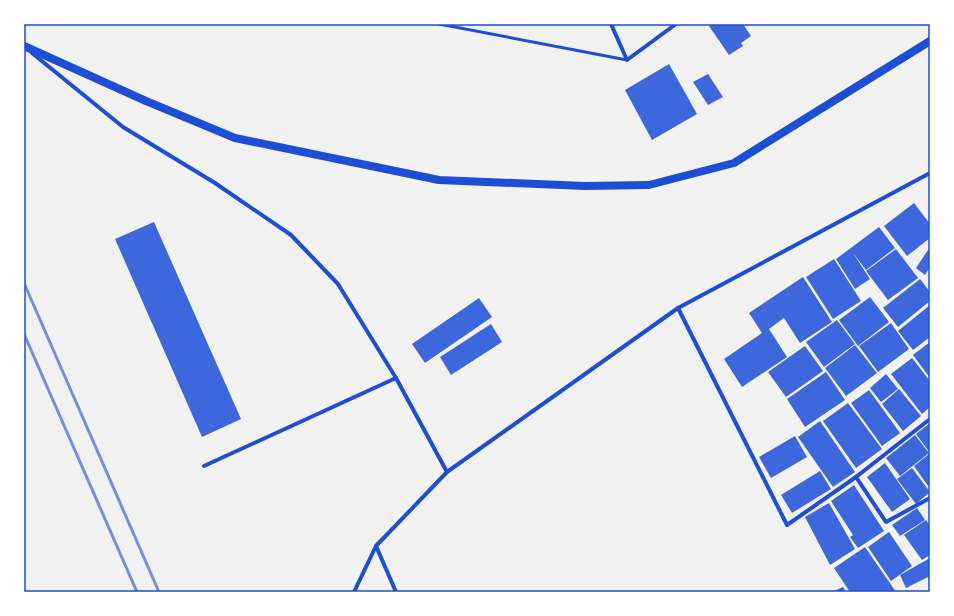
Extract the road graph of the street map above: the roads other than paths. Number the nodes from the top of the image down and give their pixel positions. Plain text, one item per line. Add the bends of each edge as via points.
1 (439, 24) edge
2 (611, 24) edge
3 (676, 24) edge
4 (449, 25) edge
5 (930, 41) edge
6 (24, 46) edge
7 (627, 60) junction
8 (930, 173) edge
9 (678, 308) junction
10 (396, 378) junction
11 (930, 419) edge
12 (204, 466) dead end
13 (447, 472) junction
14 (856, 477) junction
15 (930, 498) edge
16 (376, 546) junction
17 (354, 592) edge
18 (396, 592) edge

1 - 4 lane
2 - 7 street
3 - 7 street
4 - 7 lane
5 - 6 main road via 734,163 649,185 585,186 439,180 235,138
6 - 10 street via 123,127 215,183 292,235 338,284
8 - 9 street
9 - 13 street
9 - 14 street via 787,525
10 - 12 street
10 - 13 street
11 - 14 street
13 - 16 street
14 - 15 street via 886,522
16 - 17 street
16 - 18 street

